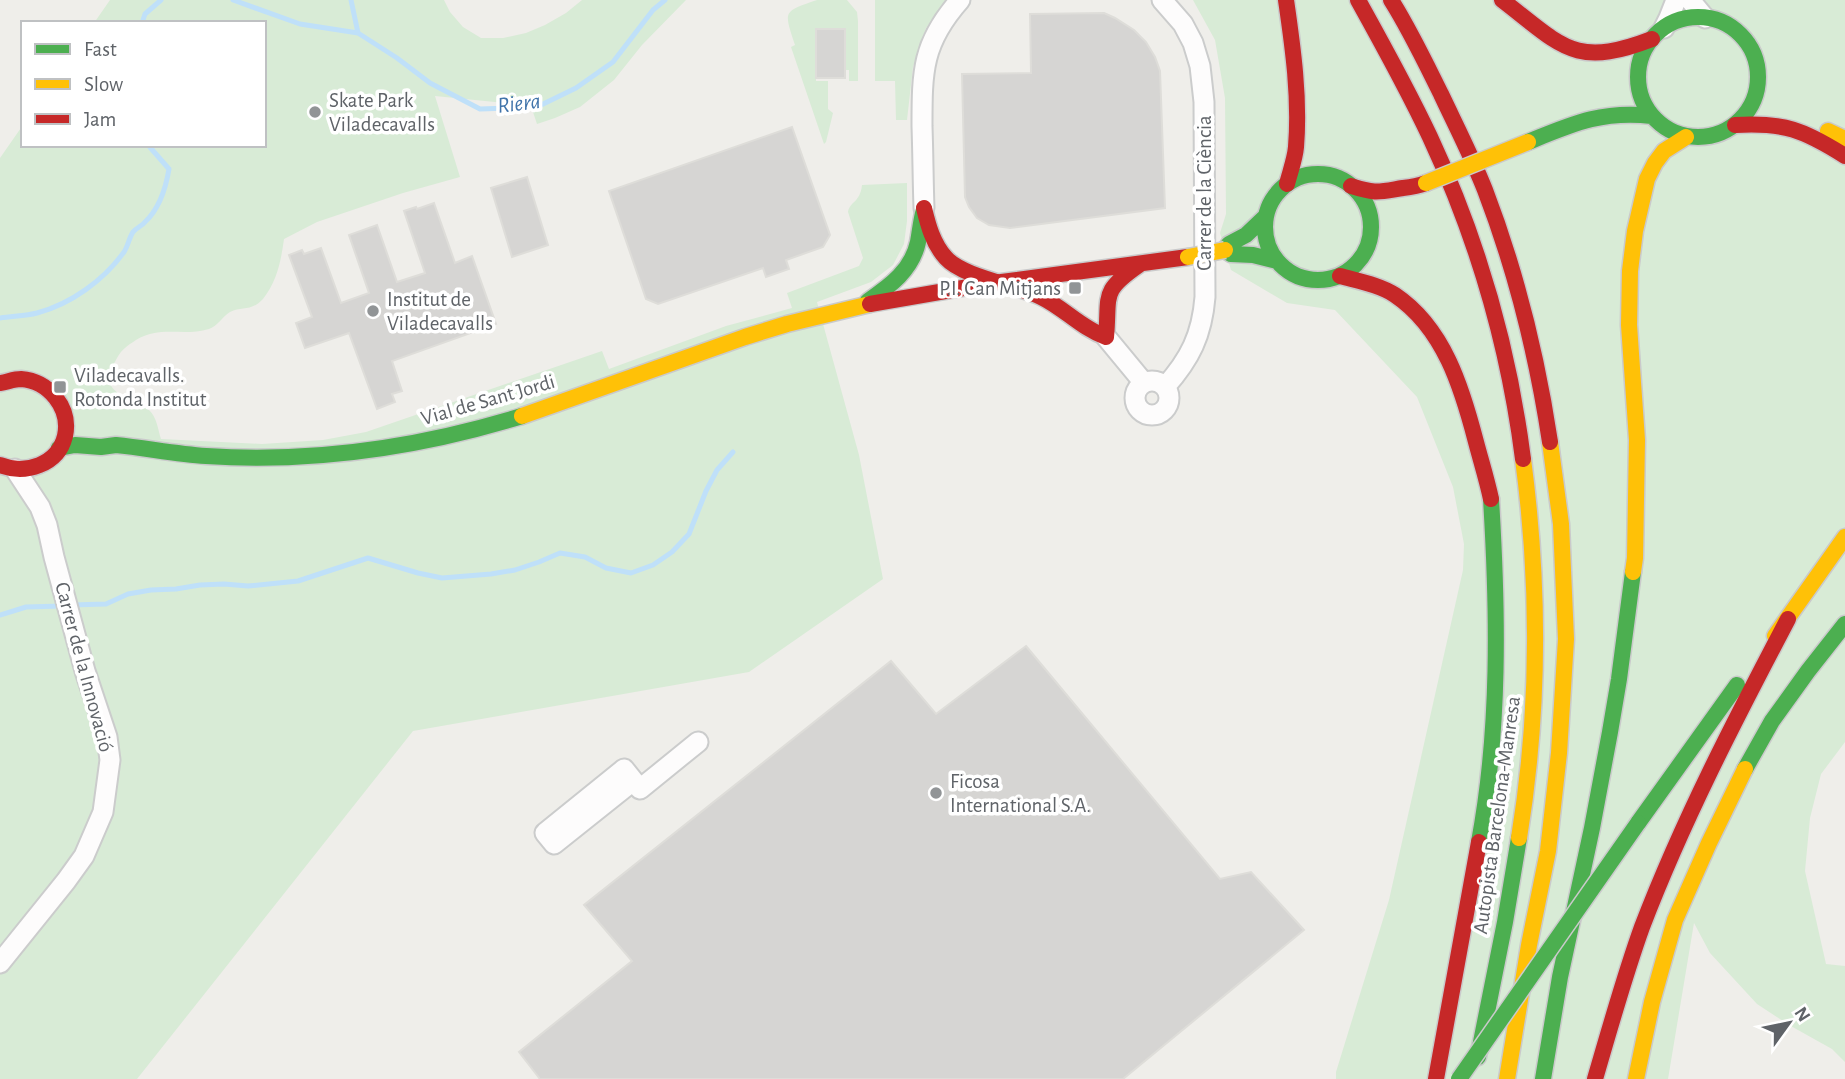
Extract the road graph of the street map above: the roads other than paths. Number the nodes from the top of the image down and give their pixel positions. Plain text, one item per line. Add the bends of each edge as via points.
1 (960, 0) edge
2 (1162, 0) edge
3 (1286, 0) edge
4 (1358, 0) edge
5 (1391, 0) edge
6 (1503, 0) edge
7 (1676, 0) edge
8 (1690, 0) edge
9 (1705, 18) junction
10 (1658, 33) junction
11 (1638, 74) junction
12 (1758, 85) junction
13 (1773, 102) dead end
14 (1652, 116) junction
15 (1804, 117) dead end
16 (1576, 122) junction
17 (1735, 125) junction
18 (1828, 131) junction
19 (1686, 136) junction
20 (1845, 139) edge
21 (1845, 146) edge
22 (1845, 156) edge
23 (1287, 184) junction
24 (1421, 185) junction
25 (1351, 186) junction
26 (924, 208) junction
27 (1266, 216) junction
28 (1371, 230) junction
29 (1225, 250) junction
30 (1277, 261) junction
31 (1139, 265) junction
32 (1340, 276) junction
33 (1000, 282) junction
34 (863, 305) junction
35 (1106, 337) junction
36 (0, 383) edge
37 (1144, 383) junction
38 (1165, 387) junction
39 (64, 411) junction
40 (111, 445) junction
41 (59, 448) junction
42 (44, 463) junction
43 (8, 467) edge
44 (40, 507) junction
45 (1845, 537) edge
46 (1788, 619) junction
47 (1845, 624) edge
48 (698, 742) dead end
49 (633, 780) dead end
50 (1548, 851) junction
51 (0, 963) edge
52 (1436, 1079) edge
53 (1460, 1079) edge
54 (1474, 1079) edge
55 (1507, 1079) edge
56 (1522, 1079) edge
57 (1543, 1079) edge
58 (1595, 1079) edge
59 (1636, 1079) edge

1 - 26 street via 934,38 922,80
2 - 38 street, Carrer de la Ciència via 1193,44 1204,103 1203,320 1193,349
3 - 23 main road via 1296,94 1296,149
4 - 54 main road, Autopista Barcelona-Manresa via 1421,115 1474,244 1524,447 1536,618 1531,747 1502,941
5 - 50 main road via 1448,106 1485,190 1536,359 1561,524 1566,639
6 - 10 main road via 1576,51 1614,51
7 - 10 street
8 - 9 street
9 - 10 main road via 1683,19
9 - 12 main road via 1727,25 1745,40 1756,61
10 - 11 main road via 1642,55
11 - 14 main road via 1641,96
11 - 16 main road via 1606,104
12 - 13 main road
12 - 17 main road via 1750,107
14 - 16 main road via 1624,112
14 - 19 main road via 1670,131
15 - 18 main road
16 - 24 main road, bridge
17 - 19 main road via 1712,136
17 - 22 main road via 1784,125
18 - 20 main road
18 - 21 main road
19 - 57 main road via 1655,163 1635,231 1629,311 1637,440 1635,558 1610,732
23 - 25 main road via 1304,176 1323,175
23 - 27 main road
24 - 25 main road via 1388,192
24 - 28 main road via 1388,208
25 - 28 main road via 1368,209
26 - 33 main road via 946,258 974,275
26 - 34 main road via 911,262 897,280
27 - 29 main road
27 - 30 main road via 1268,244
28 - 32 main road via 1364,254
29 - 30 main road
29 - 31 main road, Vial de Sant Jordi, bridge
30 - 32 main road via 1292,274 1311,280
31 - 33 main road, Vial de Sant Jordi
31 - 35 main road via 1112,289
32 - 52 main road via 1378,287 1425,321 1453,369 1491,498 1496,579 1491,750 1482,828
33 - 34 main road, Vial de Sant Jordi
33 - 35 main road via 1054,304
34 - 40 main road, Vial de Sant Jordi via 785,324 450,436 303,456 207,456
35 - 37 street
36 - 39 main road via 25,379 41,383 54,393
37 - 38 street
37 - 38 street via 1136,392 1136,401 1149,415 1168,405
39 - 40 main road
39 - 41 main road via 65,434
40 - 41 main road, Vial de Sant Jordi
41 - 42 main road
42 - 43 main road via 30,469
42 - 44 street, Carrer de la Innovació
43 - 44 street, Carrer de la Innovació
44 - 51 street, Carrer de la Innovació via 110,760 103,812 84,856
45 - 46 main road
46 - 53 main road, bridge via 1714,716
46 - 58 main road via 1679,837 1621,987
47 - 59 main road via 1772,721 1709,843 1675,920
48 - 49 street via 640,789
50 - 55 main road
50 - 56 main road via 1551,896

